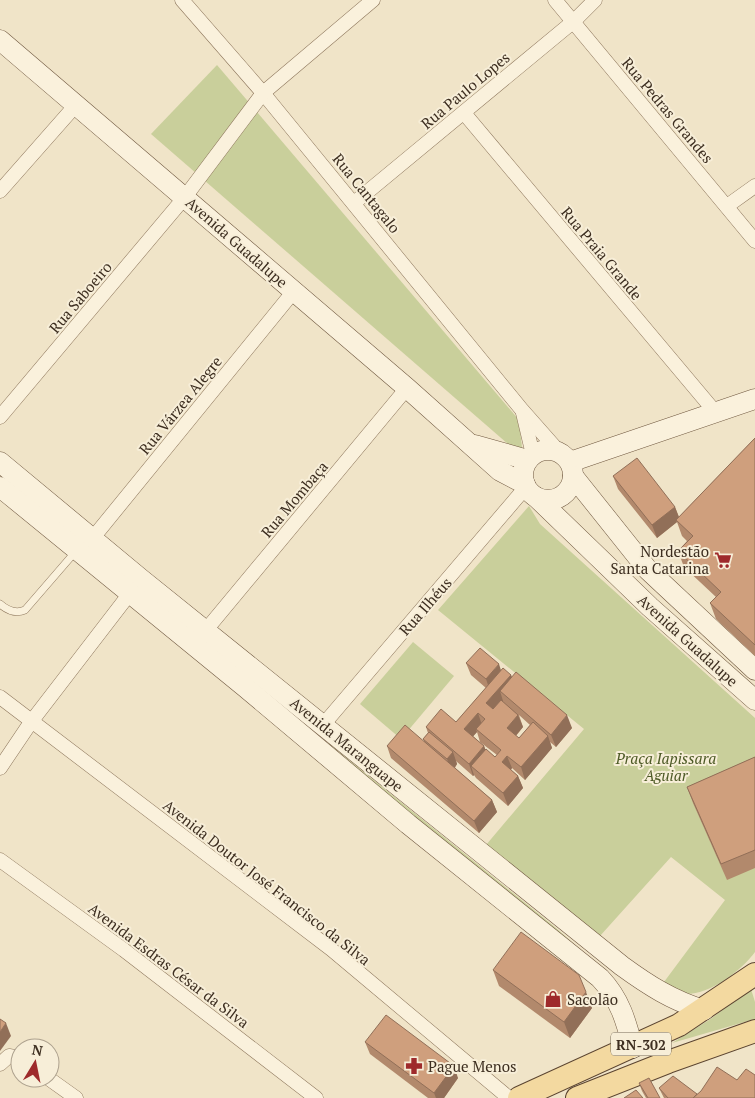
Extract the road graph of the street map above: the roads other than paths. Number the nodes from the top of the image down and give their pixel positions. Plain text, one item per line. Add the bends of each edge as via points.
1 (182, 0) edge
2 (373, 0) edge
3 (555, 0) edge
4 (595, 0) edge
5 (574, 21) junction
6 (0, 40) edge
7 (263, 93) junction
8 (75, 106) junction
9 (464, 113) junction
10 (755, 186) edge
11 (0, 191) edge
12 (185, 197) junction
13 (354, 203) junction
14 (727, 206) junction
15 (755, 241) edge
16 (294, 291) junction
17 (407, 388) junction
18 (755, 399) edge
19 (522, 410) junction
20 (716, 413) junction
21 (0, 417) edge
22 (473, 445) junction
23 (530, 457) junction
24 (0, 462) edge
25 (568, 464) junction
26 (0, 488) edge
27 (529, 489) junction
28 (92, 539) junction
29 (76, 551) junction
30 (135, 586) junction
31 (0, 604) edge
32 (206, 630) junction
33 (755, 670) edge
34 (245, 688) junction
35 (0, 697) edge
36 (755, 700) edge
37 (31, 722) junction
38 (323, 725) junction
39 (0, 768) edge
40 (0, 860) edge
41 (600, 948) junction
42 (585, 967) junction
43 (755, 974) edge
44 (704, 1010) junction
45 (754, 1033) edge
46 (632, 1048) junction
47 (60, 1087) edge
48 (603, 1093) edge
49 (76, 1098) edge
50 (316, 1098) edge
51 (510, 1098) edge
52 (519, 1098) edge
53 (577, 1098) edge

1 - 7 street, Rua Cantagalo
2 - 7 street, Rua Saboeiro
3 - 5 street, Rua Pedras Grandes
4 - 5 street, Rua Paulo Lopes
5 - 9 street, Rua Paulo Lopes
5 - 14 street, Rua Pedras Grandes
6 - 8 main road, Avenida Guadalupe
7 - 12 street, Rua Saboeiro
7 - 13 street, Rua Cantagalo
8 - 11 street
8 - 12 main road, Avenida Guadalupe
9 - 13 street, Rua Paulo Lopes
9 - 20 street, Rua Praia Grande
10 - 14 street
12 - 16 main road, Avenida Guadalupe
12 - 21 street, Rua Saboeiro
13 - 19 street, Rua Cantagalo
14 - 15 street, Rua Pedras Grandes
16 - 17 main road, Avenida Guadalupe
16 - 28 street, Rua Várzea Alegre
17 - 22 main road, Avenida Guadalupe
17 - 32 street, Rua Mombaça
18 - 20 main road
19 - 23 street, Rua Cantagalo
19 - 25 street, Rua Cantagalo
20 - 25 main road
22 - 23 main road, Avenida Guadalupe
22 - 27 main road, Avenida Guadalupe via 500,471
23 - 25 main road via 546,450
23 - 27 main road via 523,473
24 - 28 main road, Avenida Maranguape
25 - 27 main road via 568,489 557,498 543,499
25 - 33 main road, Avenida Guadalupe via 648,570
26 - 29 main road, Avenida Maranguape
27 - 36 main road, Avenida Guadalupe via 650,607
27 - 38 street, Rua Ilhéus
28 - 30 main road, Avenida Maranguape
29 - 30 main road, Avenida Maranguape
29 - 31 lane via 26,610 12,612
30 - 32 main road, Avenida Maranguape
30 - 34 main road, Avenida Maranguape
30 - 37 street
32 - 38 main road, Avenida Maranguape
34 - 38 main road via 267,695 310,728
34 - 42 main road, Avenida Maranguape
35 - 37 street, Avenida Doutor José Francisco da Silva
37 - 39 street
37 - 51 street, Avenida Doutor José Francisco da Silva via 331,949
38 - 41 main road, Avenida Maranguape
40 - 50 street, Avenida Esdras César da Silva via 124,950
41 - 42 main road
41 - 44 main road, Avenida Maranguape via 656,990
42 - 46 main road, Avenida Maranguape via 611,990 624,1015
43 - 44 main road, RN-302
44 - 46 main road, RN-302
45 - 48 main road, RN-302
46 - 52 main road, RN-302
47 - 49 street
48 - 53 main road, RN-302

